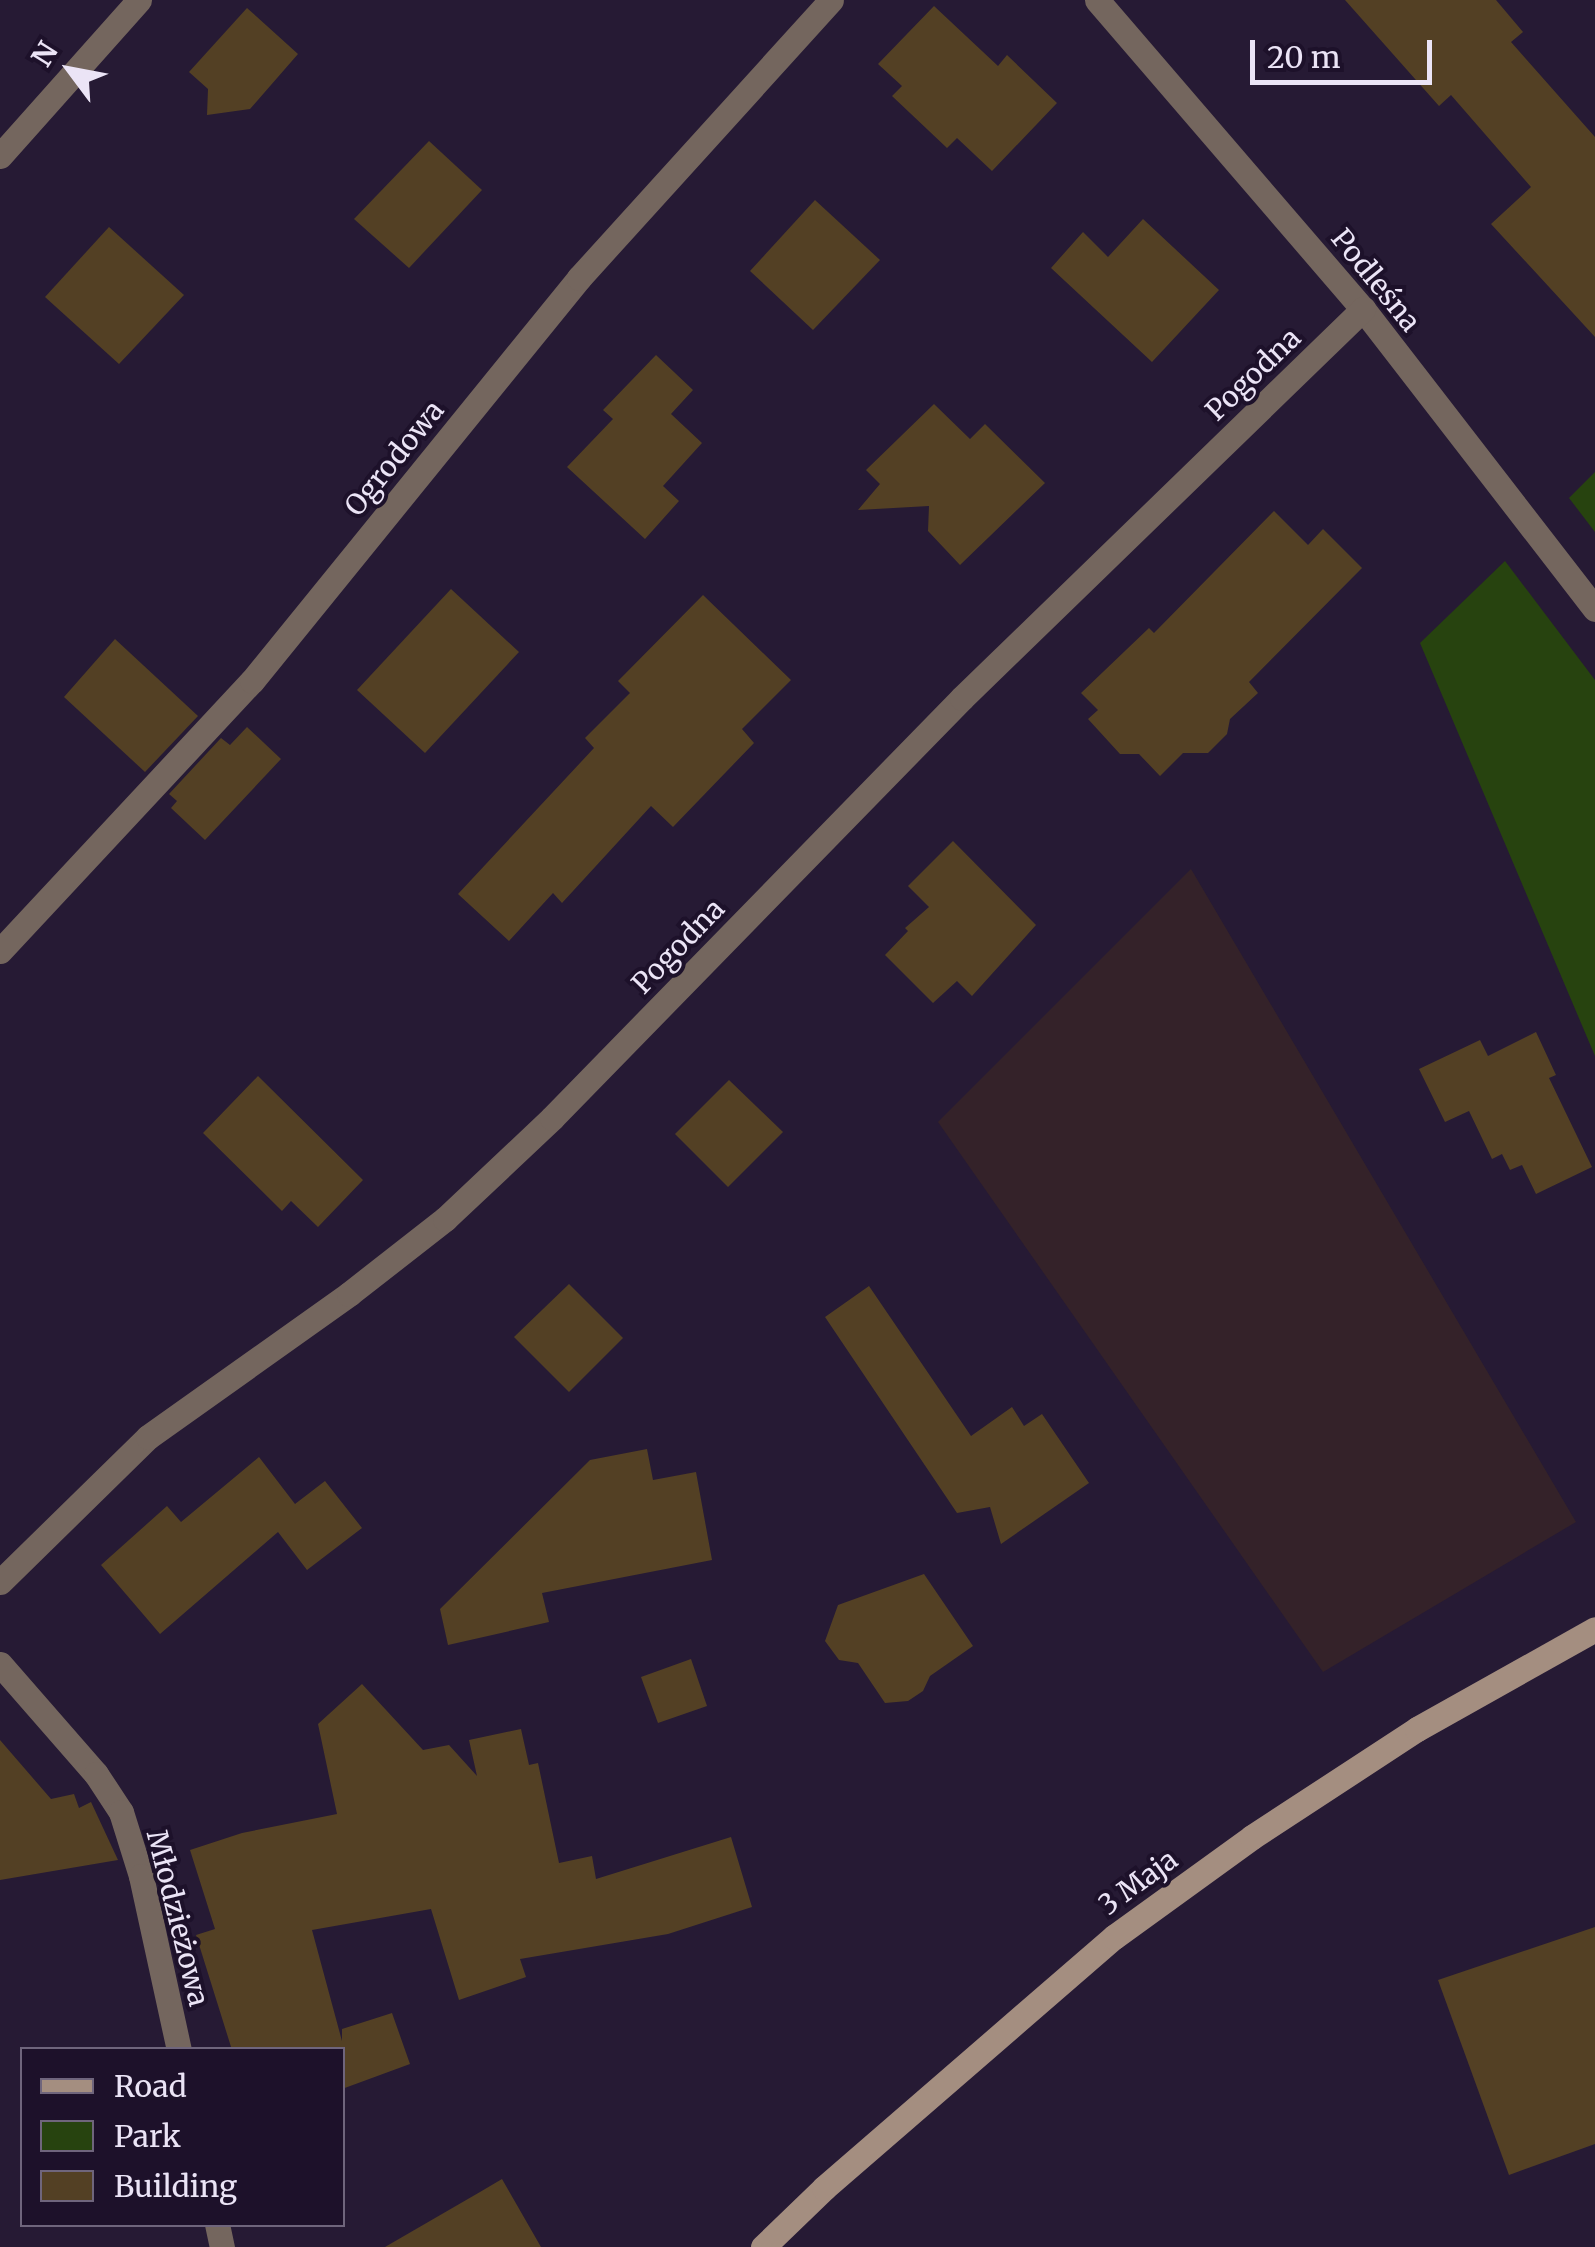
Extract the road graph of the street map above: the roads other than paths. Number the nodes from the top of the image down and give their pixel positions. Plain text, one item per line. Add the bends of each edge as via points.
1 (139, 0) edge
2 (831, 0) edge
3 (1097, 0) edge
4 (0, 156) edge
5 (1363, 309) junction
6 (1595, 609) edge
7 (0, 951) edge
8 (0, 1582) edge
9 (1595, 1629) edge
10 (0, 1664) edge
11 (178, 2047) edge
12 (763, 2247) edge

1 - 4 street
2 - 7 street, Ogrodowa via 579,278 252,682
3 - 5 street, Podleśna
5 - 6 street, Podleśna
5 - 8 street, Pogodna via 962,698 458,1207 148,1437
9 - 12 street, 3 Maja via 1417,1729 1114,1937
10 - 11 street, Młodzieżowa via 121,1812

